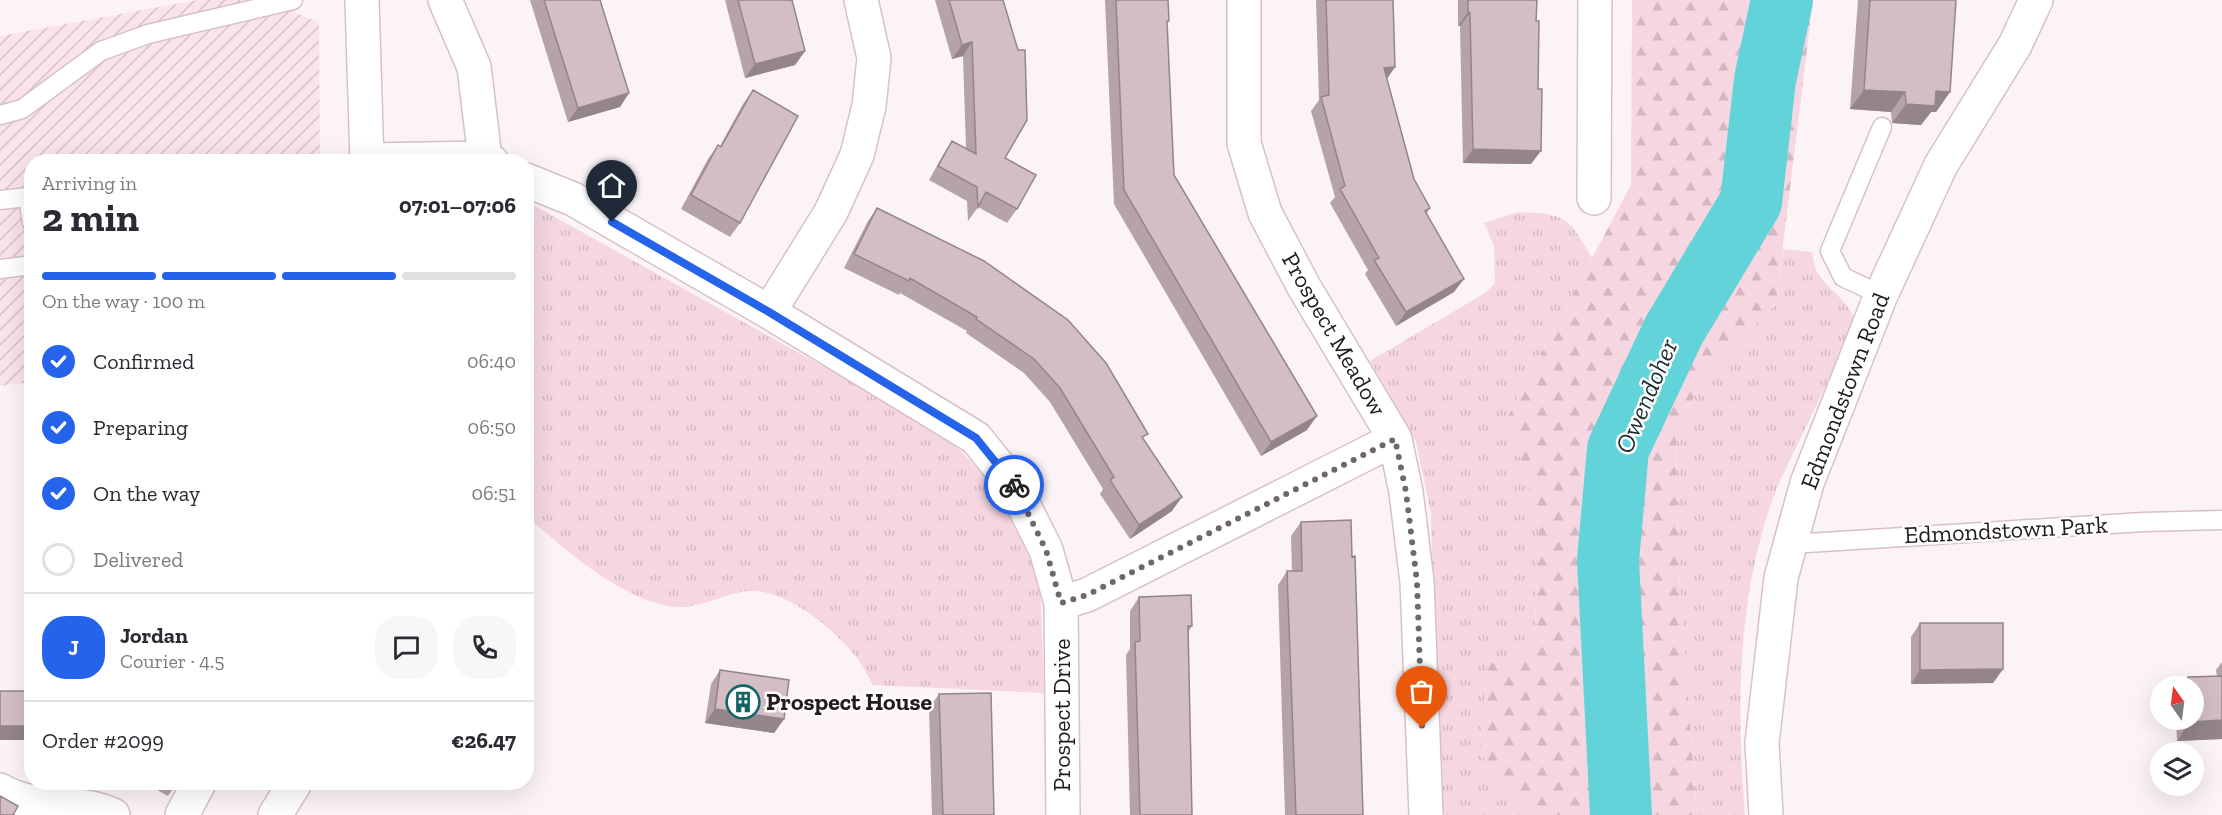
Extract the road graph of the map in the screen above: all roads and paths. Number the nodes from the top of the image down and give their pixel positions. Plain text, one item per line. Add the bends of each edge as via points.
1 (293, 0) edge
2 (362, 0) edge
3 (445, 0) edge
4 (861, 0) edge
5 (1244, 0) edge
6 (1595, 0) edge
7 (2037, 0) edge
8 (0, 115) edge
9 (1882, 127) dead end
10 (367, 154) edge
11 (488, 154) edge
12 (534, 183) edge
13 (24, 197) edge
14 (1594, 198) dead end
15 (0, 200) edge
16 (24, 266) edge
17 (0, 269) edge
18 (1881, 295) junction
19 (769, 312) junction
20 (1395, 439) junction
21 (2222, 520) edge
22 (1791, 544) junction
23 (1061, 603) junction
24 (0, 790) edge
25 (195, 790) edge
26 (291, 790) edge
27 (113, 815) edge
28 (182, 815) edge
29 (275, 815) edge
30 (1063, 815) edge
31 (1426, 815) edge
32 (1766, 815) edge

1 - 8 lane via 148,34 101,51 22,109
2 - 10 street
3 - 11 street via 474,67
4 - 19 street via 874,58 869,106 857,155 831,212
5 - 20 street, Prospect Meadow via 1244,143 1265,213 1304,287
6 - 14 street
7 - 18 street, Edmondstown Road via 2015,45 1941,165
9 - 18 lane via 1830,251 1844,277
12 - 19 street, Prospect Drive via 573,199
13 - 15 lane
16 - 17 lane
18 - 22 street, Edmondstown Road via 1807,483
19 - 23 street, Prospect Drive via 976,438 1013,484 1046,550
20 - 23 street via 1087,595
20 - 31 street, Prospect Meadow via 1417,582
21 - 22 lane, Edmondstown Park
22 - 32 street, Edmondstown Road via 1781,578 1762,743
23 - 30 street, Prospect Drive
24 - 27 street via 27,802 82,804
25 - 28 street
26 - 29 street

